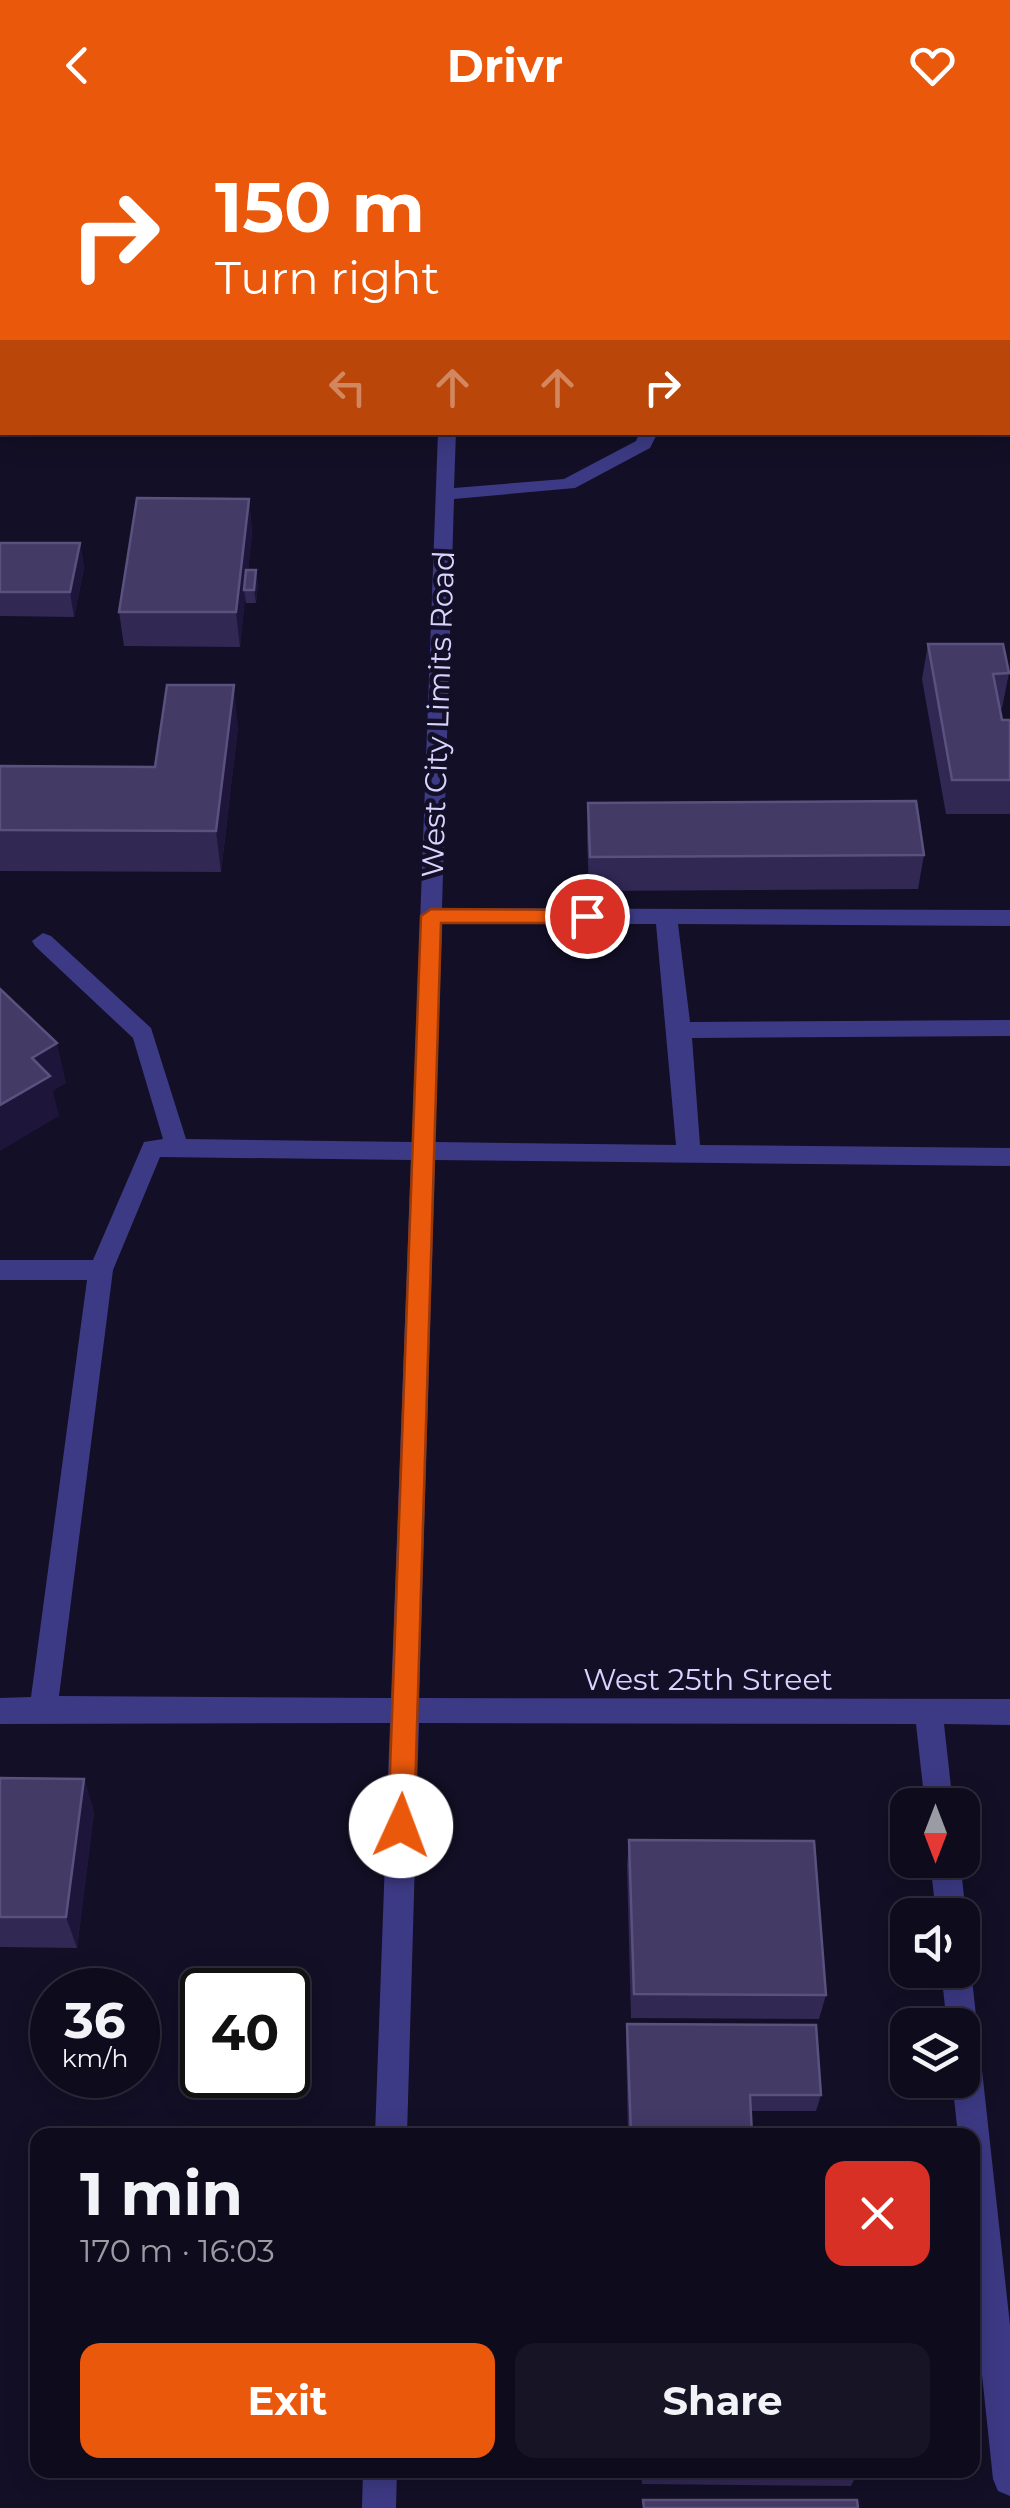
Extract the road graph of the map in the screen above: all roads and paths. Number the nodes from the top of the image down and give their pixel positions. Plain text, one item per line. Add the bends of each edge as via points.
1 (447, 435) edge
2 (648, 435) edge
3 (445, 494) junction
4 (431, 916) junction
5 (666, 917) junction
6 (1010, 918) edge
7 (43, 941) dead end
8 (1010, 1028) edge
9 (680, 1030) junction
10 (177, 1148) junction
11 (424, 1150) junction
12 (689, 1156) junction
13 (1010, 1157) edge
14 (0, 1270) edge
15 (101, 1270) junction
16 (43, 1710) junction
17 (405, 1710) junction
18 (0, 1711) edge
19 (929, 1712) junction
20 (1010, 1712) edge
21 (937, 1788) edge
22 (970, 2098) edge
23 (391, 2128) edge
24 (973, 2128) edge
25 (980, 2197) edge
26 (380, 2478) edge
27 (1010, 2480) edge
28 (379, 2508) edge

1 - 3 street, West City Limits Road
2 - 3 street via 644,444 568,484
3 - 4 street, West City Limits Road
4 - 5 street
4 - 11 street, West City Limits Road
5 - 6 street
5 - 9 street
7 - 10 street via 142,1034
8 - 9 street
9 - 12 street
10 - 11 street
10 - 15 street via 152,1148
11 - 12 street
11 - 17 street, West City Limits Road
12 - 13 street
14 - 15 street
15 - 16 street
16 - 17 street, West 25th Street
16 - 18 street, West 25th Street
17 - 19 street, West 25th Street
17 - 23 street, West City Limits Road
19 - 20 street, West 25th Street
19 - 21 street
22 - 24 street
25 - 27 street
26 - 28 street

